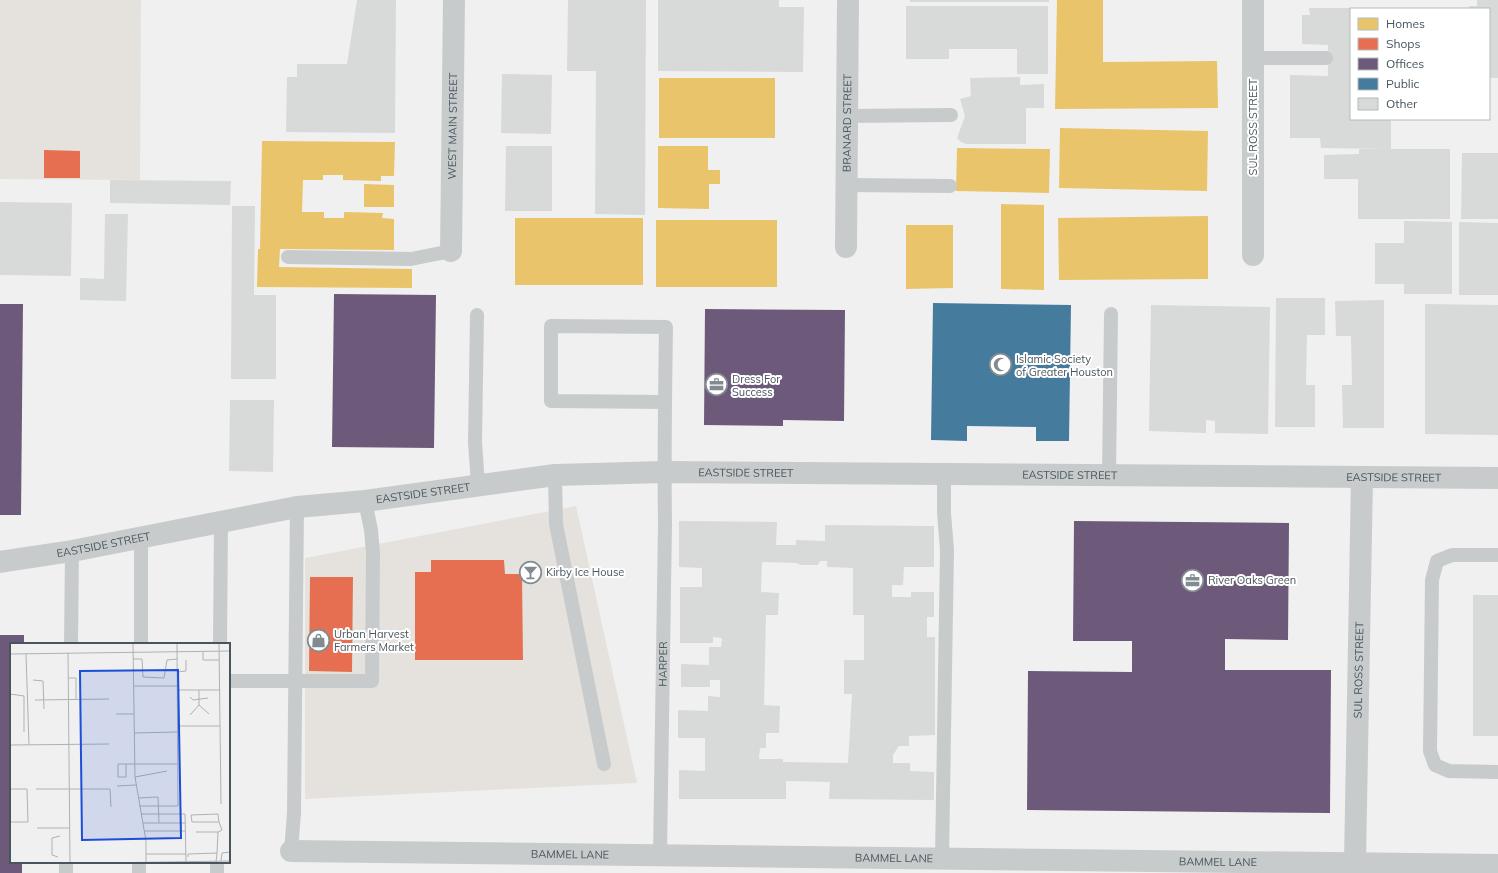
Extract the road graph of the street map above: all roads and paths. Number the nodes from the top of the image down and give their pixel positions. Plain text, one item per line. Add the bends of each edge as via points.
1 (454, 0) edge
2 (848, 0) edge
3 (1253, 0) edge
4 (1253, 58) junction
5 (1326, 58) dead end
6 (951, 115) dead end
7 (847, 116) junction
8 (847, 185) junction
9 (950, 186) dead end
10 (846, 247) dead end
11 (451, 251) joint
12 (1253, 255) dead end
13 (288, 257) dead end
14 (1111, 314) dead end
15 (478, 315) dead end
16 (665, 402) junction
17 (664, 472) junction
18 (555, 474) junction
19 (944, 474) junction
20 (1110, 475) junction
21 (1362, 478) junction
22 (1498, 478) edge
23 (478, 485) junction
24 (364, 502) junction
25 (297, 507) junction
26 (221, 522) junction
27 (141, 537) junction
28 (72, 551) junction
29 (1498, 555) edge
30 (0, 562) edge
31 (70, 643) edge
32 (141, 643) edge
33 (220, 643) edge
34 (295, 680) junction
35 (230, 681) edge
36 (604, 764) dead end
37 (1498, 772) edge
38 (291, 851) joint
39 (660, 855) junction
40 (942, 858) junction
41 (1355, 862) junction
42 (1000, 866) edge
43 (1315, 868) edge
44 (1487, 868) edge

1 - 11 street, WEST MAIN STREET
2 - 7 street, BRANARD STREET
3 - 4 street, SUL ROSS STREET
4 - 5 lane
4 - 12 street, SUL ROSS STREET
6 - 7 lane
7 - 8 street, BRANARD STREET
8 - 9 lane
8 - 10 street, BRANARD STREET
11 - 13 lane via 411,259
14 - 20 lane
15 - 23 lane via 475,442
16 - 16 lane, HARPER via 551,401 551,326 666,327
16 - 17 lane, HARPER
17 - 18 street, EASTSIDE STREET
17 - 19 street, EASTSIDE STREET
17 - 39 lane, HARPER
18 - 23 street, EASTSIDE STREET
18 - 36 lane via 556,524
19 - 20 street, EASTSIDE STREET
19 - 40 lane via 947,550
20 - 21 street, EASTSIDE STREET
21 - 22 street, EASTSIDE STREET
21 - 41 street, SUL ROSS STREET
23 - 24 street, EASTSIDE STREET
24 - 25 street, EASTSIDE STREET
24 - 34 lane via 372,535 373,553 372,681
25 - 26 street, EASTSIDE STREET
25 - 34 lane
26 - 27 street, EASTSIDE STREET
26 - 33 lane
27 - 28 street, EASTSIDE STREET
27 - 32 lane
28 - 30 street, EASTSIDE STREET
28 - 31 lane
29 - 37 lane via 1452,555 1437,561 1432,580 1430,744 1435,765 1449,771
34 - 35 lane
34 - 38 lane via 294,813
38 - 39 street, BAMMEL LANE
39 - 40 street, BAMMEL LANE
40 - 42 street, BAMMEL LANE
41 - 43 street, BAMMEL LANE
41 - 44 street, BAMMEL LANE
42 - 43 street, BAMMEL LANE

